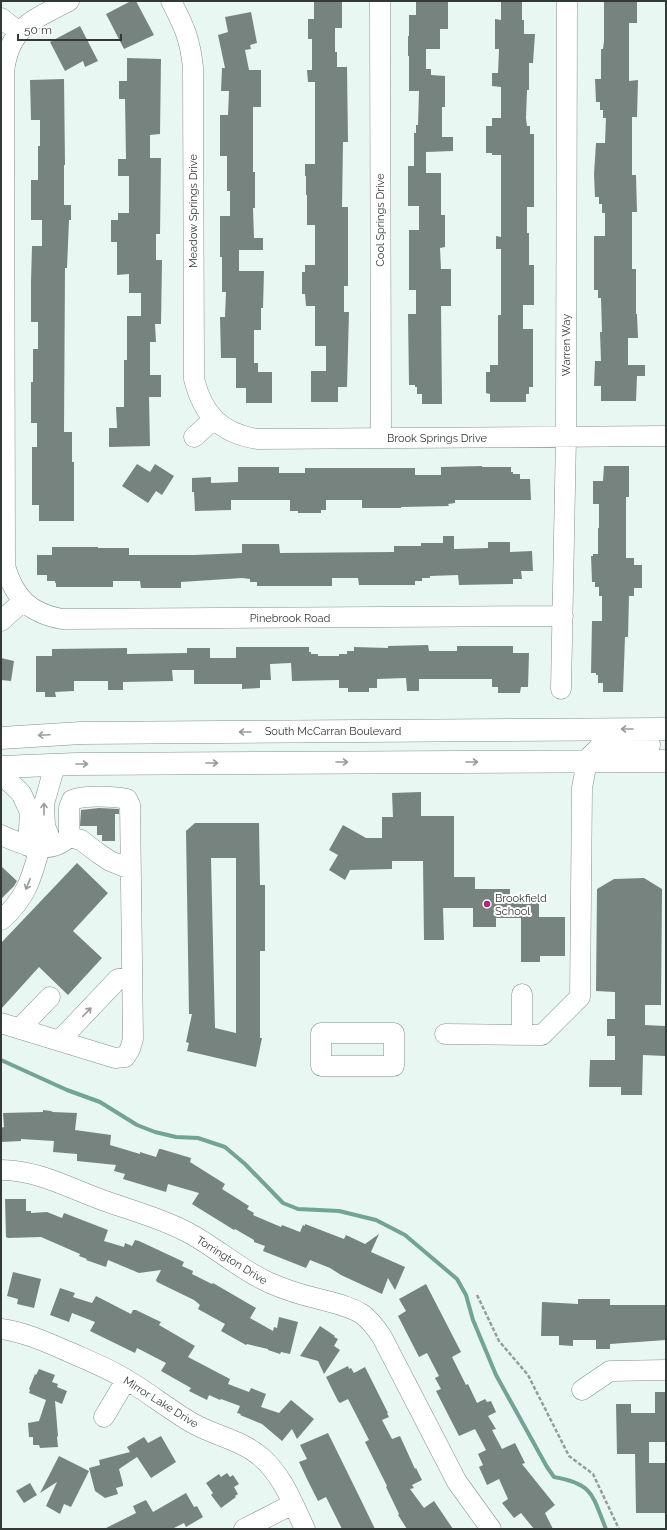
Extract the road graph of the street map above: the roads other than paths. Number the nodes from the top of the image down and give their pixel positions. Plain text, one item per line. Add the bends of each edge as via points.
1 (69, 1) edge
2 (171, 1) edge
3 (380, 1) edge
4 (567, 1) edge
5 (1, 18) edge
6 (19, 32) junction
7 (214, 419) junction
8 (3, 420) edge
9 (666, 436) edge
10 (194, 437) dead end
11 (566, 437) junction
12 (381, 438) junction
13 (23, 601) junction
14 (563, 616) junction
15 (1, 621) edge
16 (561, 688) dead end
17 (666, 729) edge
18 (460, 730) junction
19 (1, 738) edge
20 (666, 744) edge
21 (587, 761) junction
22 (666, 761) edge
23 (295, 763) junction
24 (55, 765) junction
25 (1, 767) edge
26 (1, 774) edge
27 (1, 835) edge
28 (47, 844) junction
29 (130, 869) junction
30 (1, 920) edge
31 (131, 978) junction
32 (522, 994) dead end
33 (50, 997) dead end
34 (1, 1023) edge
35 (20, 1028) junction
36 (445, 1034) dead end
37 (522, 1035) junction
38 (60, 1040) junction
39 (1, 1170) edge
40 (1, 1329) edge
41 (666, 1370) edge
42 (126, 1380) junction
43 (582, 1390) dead end
44 (104, 1417) dead end
45 (293, 1504) junction
46 (244, 1529) edge
47 (306, 1529) edge
48 (491, 1529) edge

1 - 6 street, Pinebrook Road via 32,20
2 - 7 street, Meadow Springs Drive via 185,29 193,67 194,379 205,408
3 - 12 street, Cool Springs Drive
4 - 11 street, Warren Way
5 - 6 street
6 - 8 street, Pinebrook Road via 5,58 4,72
7 - 10 street
7 - 12 street, Brook Springs Drive via 227,429 257,439
8 - 13 street, Pinebrook Road via 5,566 9,580
9 - 11 street, Brook Springs Drive
11 - 12 street, Brook Springs Drive
11 - 14 street, Warren Way
13 - 14 street, Pinebrook Road via 48,617 62,619
13 - 15 street
14 - 16 street, Warren Way
17 -> 18 main road, South McCarran Boulevard
18 -> 19 main road, South McCarran Boulevard via 81,733
18 - 23 main road via 421,743 312,746
20 - 21 main road via 605,745
21 - 22 main road
23 -> 21 main road
21 - 37 street via 582,788 580,997 542,1035
24 -> 23 main road
24 - 25 main road
28 -> 24 street via 44,804
26 - 28 street via 21,793 30,812 28,833
27 - 28 street
28 - 29 street via 81,840 110,861
28 - 29 street via 72,800 79,797 127,799 130,805
28 -> 30 street via 23,896
29 - 31 street
38 -> 31 street via 118,979
31 - 38 street via 133,1038 125,1057 115,1058
32 - 37 street
33 - 35 street
34 - 35 street
35 - 38 street
36 - 37 street
39 - 48 street, Torrington Drive via 56,1181 162,1220 188,1232 269,1283 348,1307 363,1315 382,1337 457,1482
40 - 42 street, Mirror Lake Drive via 34,1337 98,1364
41 - 43 street via 610,1371
42 - 44 street
42 - 45 street, Mirror Lake Drive via 198,1426 261,1456 274,1470
45 - 46 street
45 - 47 street, Mirror Lake Drive

